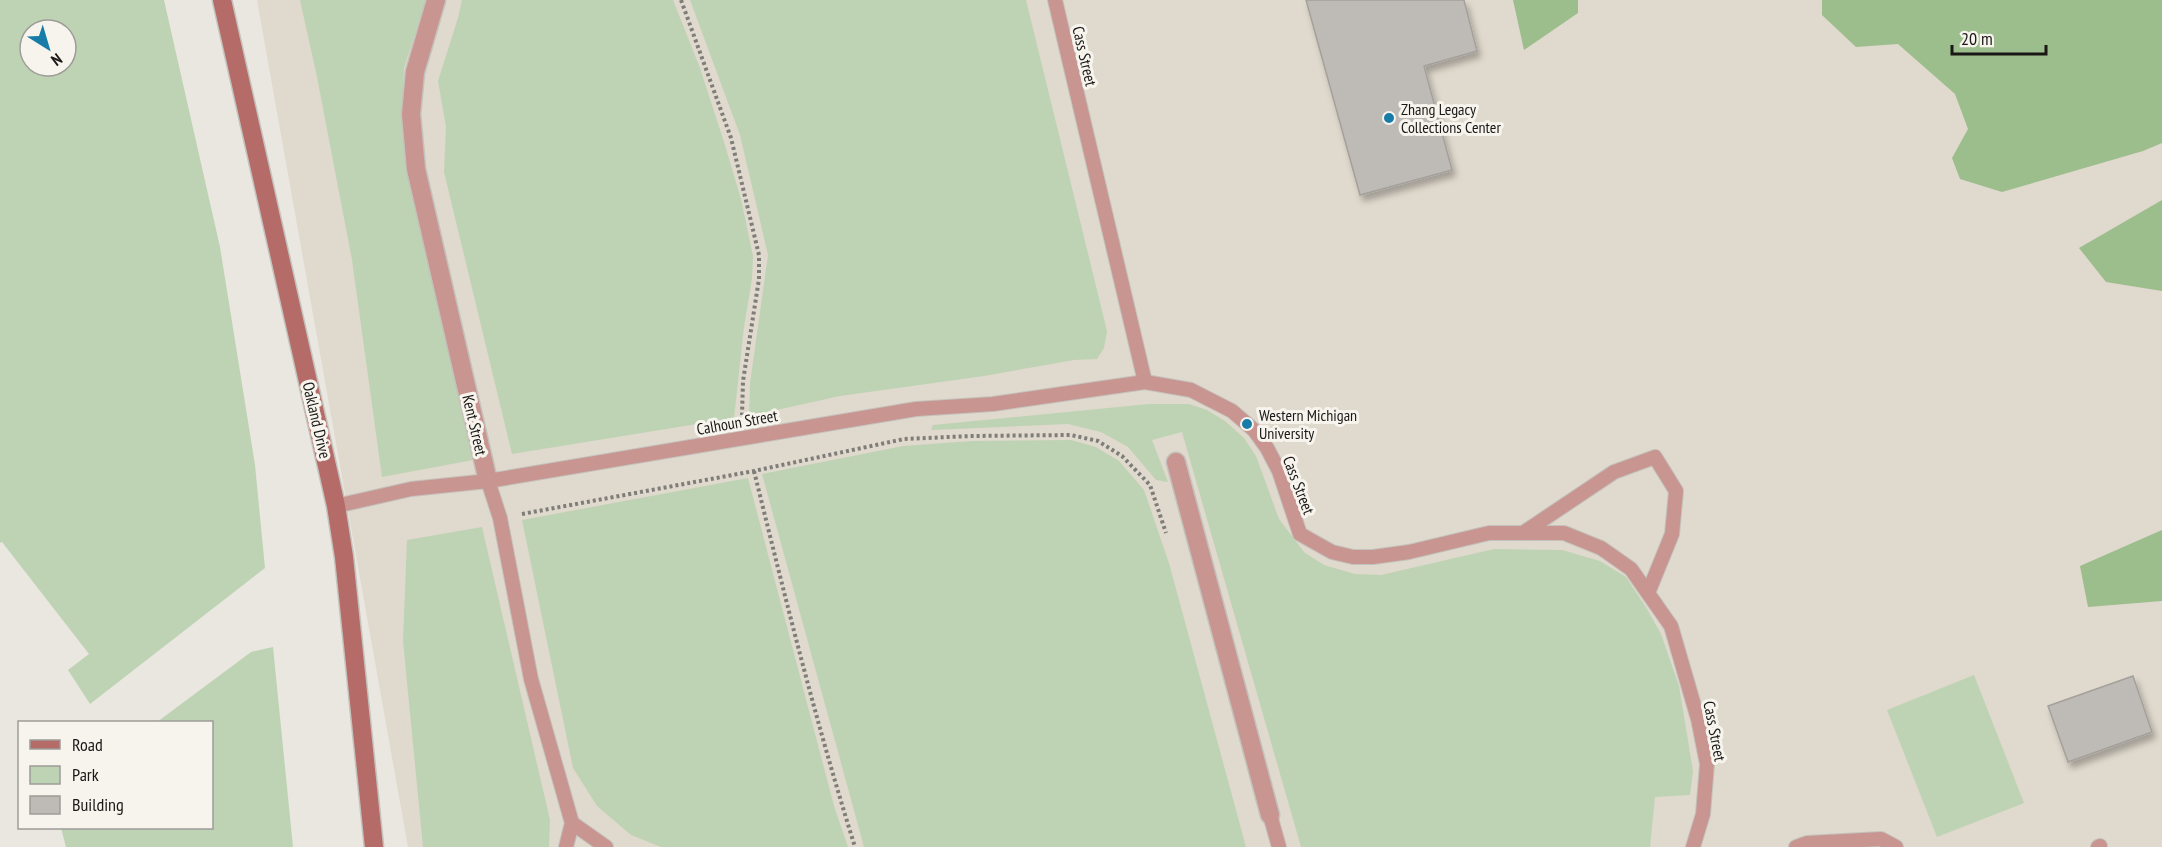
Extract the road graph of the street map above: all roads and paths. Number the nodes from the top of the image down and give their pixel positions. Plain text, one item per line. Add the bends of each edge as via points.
1 (222, 0) edge
2 (436, 0) edge
3 (681, 0) edge
4 (1055, 0) edge
5 (1145, 382) junction
6 (742, 417) dead end
7 (1176, 462) dead end
8 (754, 471) junction
9 (488, 482) junction
10 (336, 506) junction
11 (500, 518) junction
12 (1523, 533) junction
13 (1169, 542) dead end
14 (1648, 593) junction
15 (1270, 814) joint
16 (572, 823) junction
17 (374, 847) edge
18 (566, 847) edge
19 (606, 847) edge
20 (855, 847) edge
21 (1279, 847) edge
22 (1694, 847) edge
23 (1796, 847) edge
24 (1896, 847) edge

1 - 10 main road, Oakland Drive
2 - 9 street, Kent Street via 415,72 411,114 416,169
3 - 6 path via 731,138 759,255
4 - 5 lane, Cass Street
5 - 9 lane, Calhoun Street via 993,404 916,409
5 - 12 lane, Cass Street via 1205,396 1232,411 1254,430 1278,471 1300,534 1332,552 1373,556 1409,552 1489,533
7 - 15 street
8 - 11 path
8 - 13 path via 904,439 1071,435 1098,441 1122,456 1150,485
8 - 20 path
9 - 10 lane, Calhoun Street via 411,489
9 - 11 lane, Kent Street
10 - 17 main road, Oakland Drive
11 - 16 lane, Kent Street via 531,679
12 - 14 lane, Cass Street via 1564,533 1601,548 1631,569
12 - 14 lane via 1614,472 1655,457 1676,491 1672,534
14 - 22 lane, Cass Street via 1671,626 1707,764 1703,814
15 - 21 lane
16 - 18 lane, Kent Street
16 - 19 lane
23 - 24 lane via 1881,839

